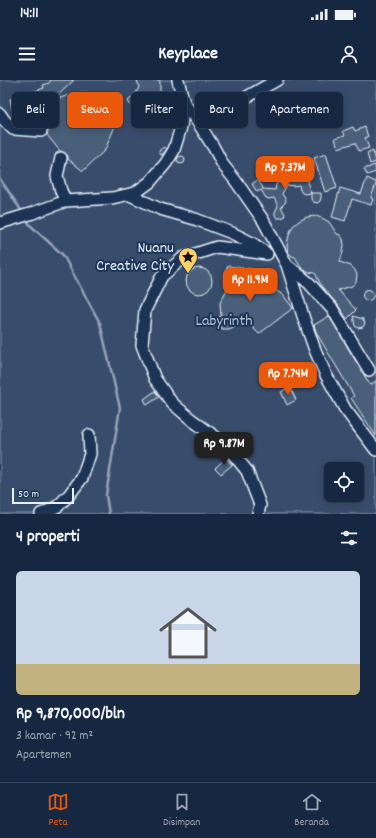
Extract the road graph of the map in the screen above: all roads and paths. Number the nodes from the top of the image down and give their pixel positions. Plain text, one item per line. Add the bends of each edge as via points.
1 (178, 80) edge
2 (277, 80) edge
3 (181, 92) edge
4 (248, 96) edge
5 (187, 107) edge
6 (0, 114) edge
7 (195, 118) edge
8 (181, 128) edge
9 (202, 128) edge
10 (40, 131) dead end
11 (61, 158) dead end
12 (130, 195) junction
13 (66, 201) junction
14 (0, 223) edge
15 (267, 254) junction
16 (287, 265) junction
17 (369, 370) dead end
18 (89, 435) dead end
19 (376, 450) edge
20 (41, 514) edge
21 (258, 514) edge

1 - 3 lane
2 - 4 lane
5 - 7 lane
6 - 10 lane via 13,129
8 - 12 lane via 174,150 166,163 150,182
9 - 16 lane via 223,165 263,220
11 - 13 lane via 57,176
12 - 13 lane
12 - 15 lane via 232,233
13 - 14 lane
15 - 16 lane
15 - 21 lane via 217,247 183,258 162,276 145,310 142,346 155,379 172,403 225,444 247,472 260,505
16 - 17 lane via 309,283 333,310
16 - 19 lane via 306,325 326,374 345,409
18 - 20 lane via 90,454 82,478 58,506

